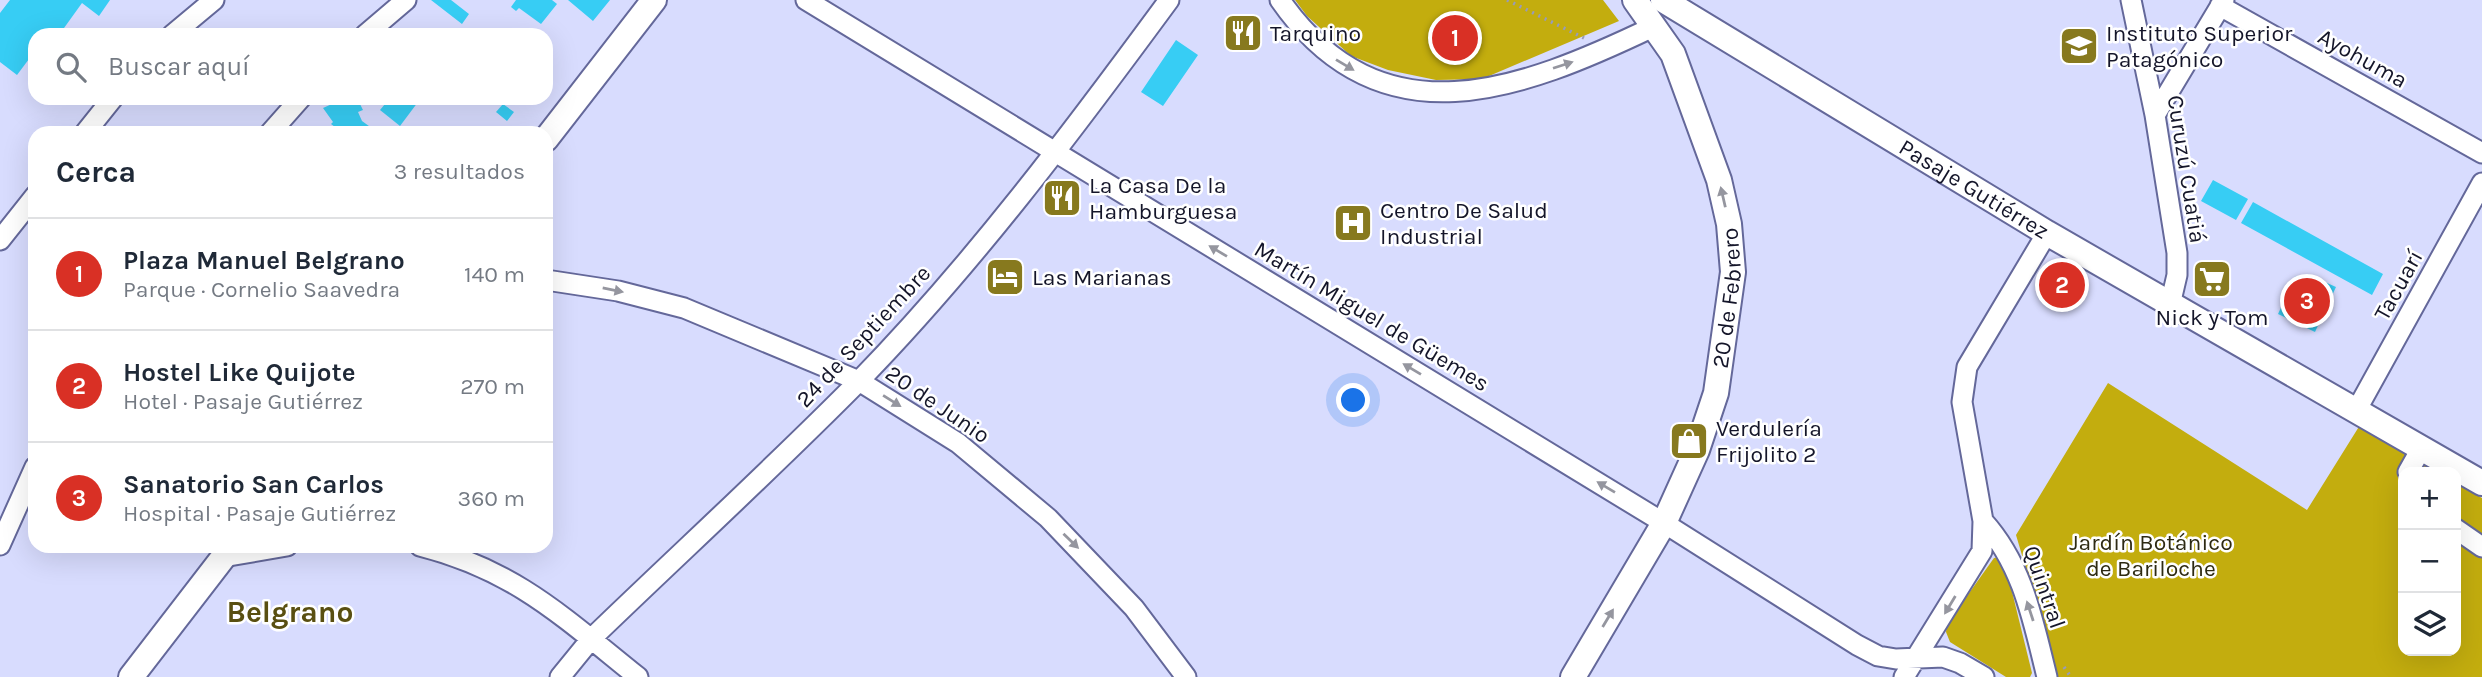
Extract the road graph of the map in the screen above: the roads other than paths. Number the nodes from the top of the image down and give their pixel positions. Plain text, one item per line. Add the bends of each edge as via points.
1 (214, 0) edge
2 (406, 0) edge
3 (654, 0) edge
4 (806, 0) edge
5 (1169, 0) edge
6 (1280, 0) edge
7 (1635, 0) edge
8 (1663, 0) edge
9 (2131, 0) edge
10 (2222, 3) edge
11 (1687, 15) junction
12 (1653, 27) junction
13 (180, 28) edge
14 (373, 28) edge
15 (107, 105) edge
16 (295, 105) edge
17 (2155, 115) junction
18 (91, 126) edge
19 (276, 126) edge
20 (553, 130) edge
21 (1057, 153) junction
22 (2482, 153) edge
23 (2482, 183) edge
24 (28, 205) edge
25 (2047, 233) junction
26 (0, 240) edge
27 (553, 281) edge
28 (2170, 305) junction
29 (859, 381) junction
30 (2356, 411) junction
31 (2421, 449) junction
32 (2411, 467) edge
33 (28, 483) edge
34 (2482, 484) edge
35 (1983, 521) junction
36 (1664, 523) junction
37 (2457, 530) edge
38 (0, 545) edge
39 (2482, 547) edge
40 (227, 553) edge
41 (447, 553) edge
42 (591, 639) junction
43 (1916, 657) junction
44 (131, 677) edge
45 (560, 677) edge
46 (638, 677) edge
47 (1186, 677) edge
48 (1573, 677) edge
49 (1904, 677) edge
50 (1984, 677) edge
51 (2047, 677) edge

1 - 13 street
2 - 14 street
3 - 20 main road
4 - 21 street, Martín Miguel de Güemes
5 - 21 street, 24 de Septiembre
6 -> 12 street via 1336,61 1374,82 1427,93 1475,91 1603,51
7 - 12 main road, 20 de Febrero
8 - 11 main road, Pasaje Gutiérrez
9 - 17 street, Curuzú Cuatiá
10 - 17 street
10 - 22 street, Ayohuma
11 - 12 main road
11 - 25 main road, Pasaje Gutiérrez
36 -> 12 main road, 20 de Febrero via 1697,450 1716,393 1733,272 1719,180 1672,54
15 - 18 street
16 - 19 street
17 - 28 street, Curuzú Cuatiá via 2177,253
21 - 29 street, 24 de Septiembre
36 -> 21 street, Martín Miguel de Güemes
23 - 30 street, Tacuarí
24 - 26 street
25 - 28 main road, Pasaje Gutiérrez
25 - 35 street via 1966,366 1962,402
27 -> 29 street, 20 de Junio via 618,291 684,309
28 - 30 main road, Pasaje Gutiérrez
29 - 42 street, 24 de Septiembre
29 -> 47 street, 20 de Junio via 958,443 1048,519 1127,600
30 - 31 main road, Pasaje Gutiérrez
31 - 32 street
31 - 34 main road, Pasaje Gutiérrez
33 - 38 street
35 -> 43 street via 1982,551
51 -> 35 street, Quintral via 2015,564
36 - 43 street, Martín Miguel de Güemes via 1857,645 1887,657
48 -> 36 main road, 20 de Febrero
37 - 39 street
40 - 44 main road
41 - 42 street via 495,571 528,590
42 - 45 street, 24 de Septiembre
42 - 46 street
43 - 49 street
43 - 50 street via 1943,657

